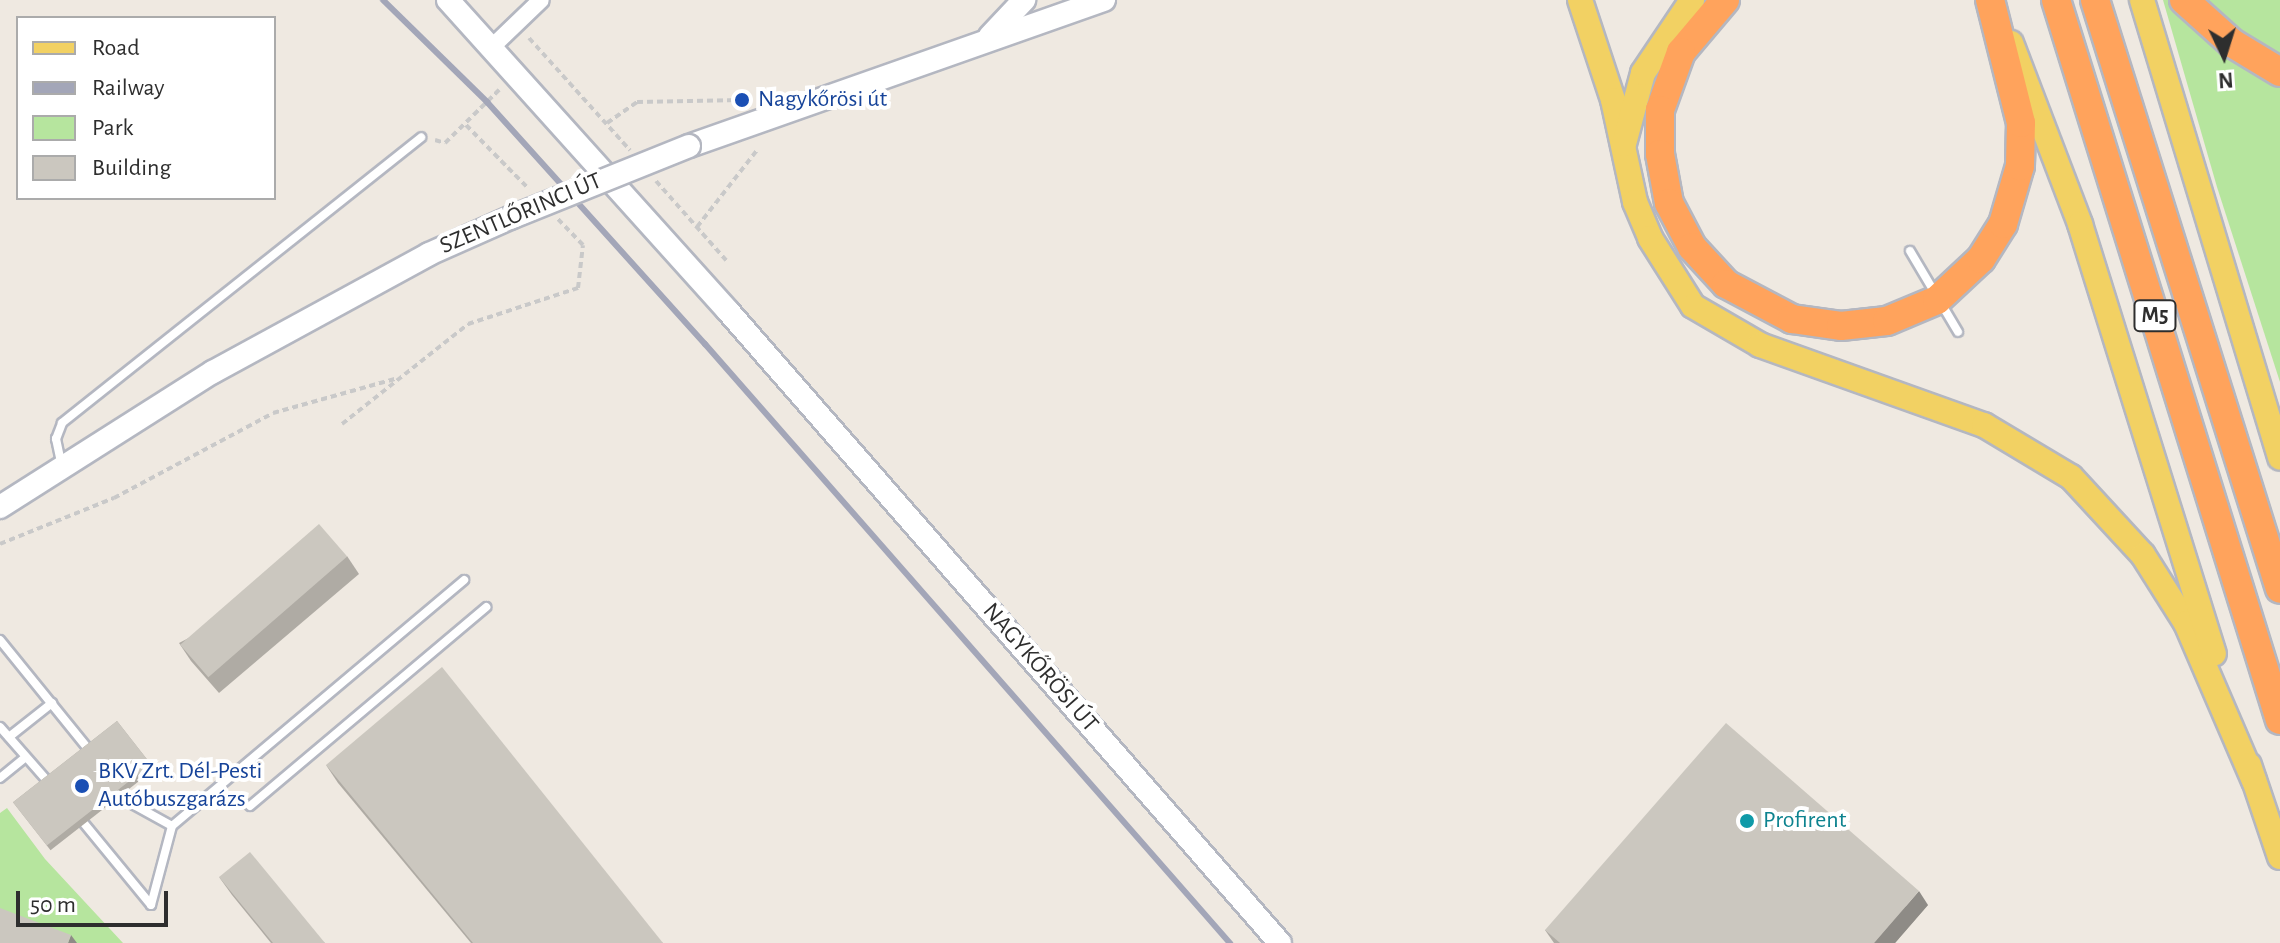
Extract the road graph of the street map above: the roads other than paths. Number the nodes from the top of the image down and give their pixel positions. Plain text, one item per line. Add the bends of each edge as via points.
1 (448, 0) edge
2 (541, 0) edge
3 (1024, 0) edge
4 (1104, 0) edge
5 (1580, 0) edge
6 (1692, 0) edge
7 (1725, 0) edge
8 (1993, 0) edge
9 (2056, 0) edge
10 (2095, 0) edge
11 (2142, 0) edge
12 (2184, 0) edge
13 (1080, 4) edge
14 (493, 46) junction
15 (976, 46) junction
16 (2280, 72) edge
17 (421, 137) road end
18 (1623, 149) junction
19 (1910, 251) dead end
20 (1937, 300) junction
21 (1958, 332) dead end
22 (2280, 458) edge
23 (62, 468) junction
24 (0, 507) edge
25 (464, 580) dead end
26 (2280, 589) edge
27 (486, 607) dead end
28 (0, 640) edge
29 (52, 703) junction
30 (2280, 720) edge
31 (0, 727) edge
32 (9, 737) junction
33 (26, 757) junction
34 (97, 760) edge
35 (0, 778) edge
36 (2254, 781) junction
37 (116, 783) edge
38 (55, 790) edge
39 (250, 806) dead end
40 (75, 812) edge
41 (172, 826) junction
42 (2280, 857) edge
43 (1280, 943) edge

1 - 14 main road, NAGYKŐRÖSI ÚT
2 - 14 street
3 - 15 main road via 1006,25
4 - 13 main road, SZENTLŐRINCI ÚT
5 - 18 main road
6 - 18 main road via 1643,73
7 - 20 highway via 1681,52 1660,110 1663,179 1692,247 1726,284 1792,319 1866,325 1905,316
8 - 20 highway via 2018,102 2020,166 1995,240 1966,276
8 - 36 main road, M5 via 2080,224
9 - 30 highway, M5
10 - 26 highway, M5
11 - 22 main road
12 - 16 highway via 2232,43
13 - 15 main road, SZENTLŐRINCI ÚT
14 - 43 main road, NAGYKŐRÖSI ÚT
15 - 23 main road, SZENTLŐRINCI ÚT, bridge via 689,146 510,218 318,313
17 - 23 lane via 62,423 56,439
18 - 36 main road via 1650,238 1693,306 1724,328 1772,350 1984,425 2071,477 2097,501 2143,555 2186,623
19 - 20 lane
20 - 21 lane
23 - 24 main road, SZENTLŐRINCI ÚT
25 - 41 lane
27 - 39 lane
28 - 29 lane
29 - 32 lane
29 - 34 lane
31 - 32 lane
32 - 33 lane
33 - 35 lane
33 - 38 lane
36 - 42 main road
37 - 41 lane via 134,805
40 - 41 lane via 151,905

